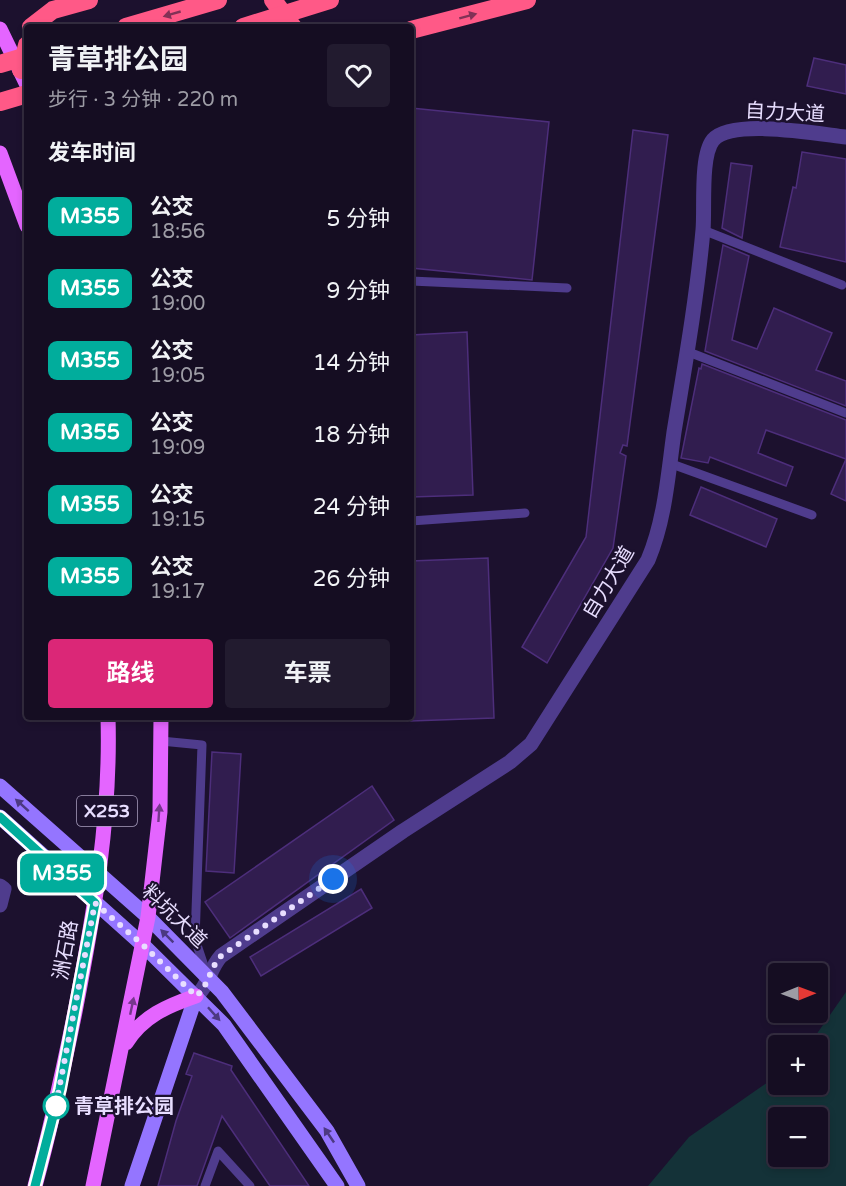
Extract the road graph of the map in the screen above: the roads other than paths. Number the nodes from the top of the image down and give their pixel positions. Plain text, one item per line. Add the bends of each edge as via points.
1 (89, 0) edge
2 (218, 0) edge
3 (273, 0) edge
4 (330, 0) edge
5 (527, 0) edge
6 (35, 24) edge
7 (136, 24) edge
8 (253, 24) edge
9 (291, 24) edge
10 (0, 29) edge
11 (414, 29) edge
12 (0, 64) edge
13 (24, 68) edge
14 (24, 70) edge
15 (24, 95) edge
16 (0, 102) edge
17 (846, 137) edge
18 (0, 153) edge
19 (24, 218) edge
20 (703, 230) junction
21 (414, 281) edge
22 (842, 285) dead end
23 (567, 288) dead end
24 (686, 351) junction
25 (846, 413) edge
26 (669, 463) junction
27 (525, 513) dead end
28 (812, 515) dead end
29 (414, 521) edge
30 (108, 720) edge
31 (161, 720) edge
32 (161, 741) junction
33 (0, 786) edge
34 (0, 817) edge
35 (99, 875) junction
36 (0, 886) edge
37 (95, 903) junction
38 (0, 905) edge
39 (148, 917) junction
40 (144, 946) junction
41 (208, 977) junction
42 (196, 996) junction
43 (123, 1049) junction
44 (35, 1186) edge
45 (93, 1186) edge
46 (132, 1186) edge
47 (205, 1186) edge
48 (250, 1186) edge
49 (337, 1186) edge
50 (358, 1186) edge

1 - 6 highway via 53,10
2 -> 7 highway
3 - 9 highway
4 - 8 highway, bridge
11 -> 5 highway
10 - 13 main road
12 - 14 highway, bridge
15 - 16 highway
17 - 20 street, 自力大道 via 771,130 720,135 709,147 706,161
18 - 19 main road
20 - 22 lane
20 - 24 street, 自力大道
21 - 23 lane
24 - 25 lane
24 - 26 street, 自力大道
26 - 28 lane
26 - 41 street, 自力大道 via 659,528 648,561 531,744 510,762 221,956
27 - 29 lane
30 - 35 main road, 洲石路 / X253 via 107,817
31 - 32 main road, X253
39 -> 32 main road, X253 via 160,812
32 - 41 lane via 202,745 195,939
35 -> 33 street, 料坑大道
34 - 37 street
35 - 37 main road, 洲石路 / X253
35 - 39 street, 料坑大道
36 - 38 street
37 - 40 street
37 - 44 main road, 洲石路 / X253 via 62,1079
39 - 40 main road, X253
41 -> 39 street, 料坑大道
40 - 42 street
43 -> 40 main road, X253
41 - 42 street, 自力大道 via 204,989
50 -> 41 street, 料坑大道 via 327,1131 238,1010
42 - 43 main road via 154,1013 139,1025
42 - 46 street
42 -> 49 street via 224,1025
43 - 45 main road, X253
47 - 48 lane via 218,1151

